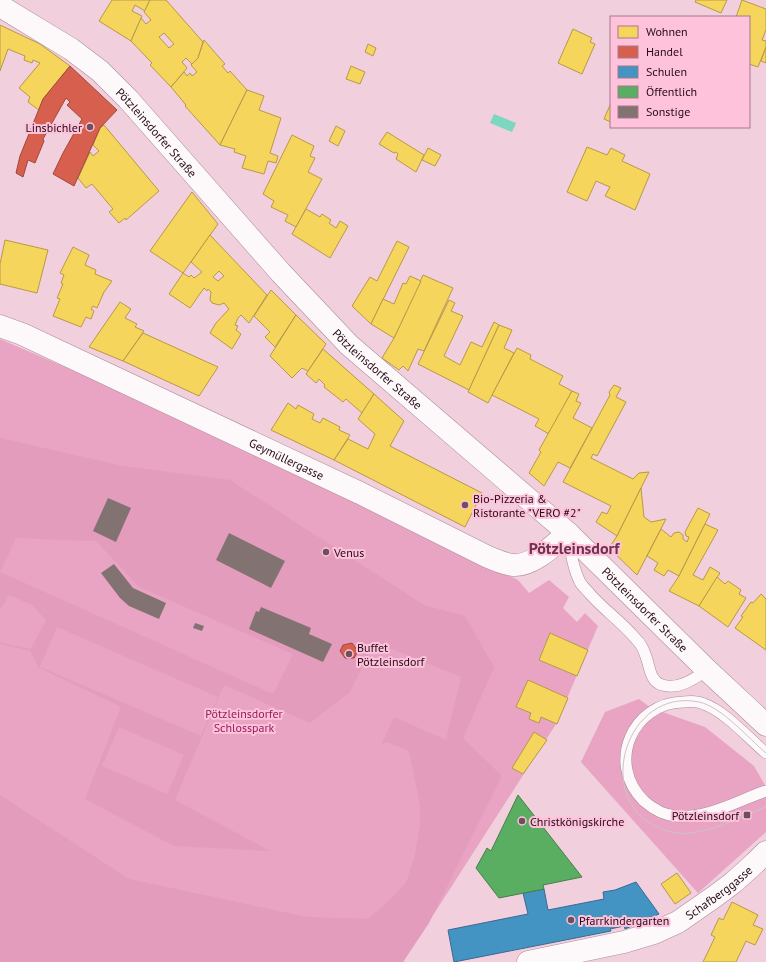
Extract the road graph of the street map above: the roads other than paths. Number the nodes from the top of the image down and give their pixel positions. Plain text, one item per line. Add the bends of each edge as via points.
1 (0, 6) edge
2 (0, 326) edge
3 (568, 533) junction
4 (707, 670) junction
5 (766, 725) edge
6 (766, 753) edge
7 (766, 791) edge
8 (766, 852) edge
9 (528, 962) edge

1 - 3 street, Pötzleinsdorfer Straße via 71,49 100,71 349,345
2 - 3 street, Geymüllergasse via 22,334 360,493 505,564 528,563
3 - 4 street, Pötzleinsdorfer Straße
3 - 4 lane via 572,561 580,583 636,638 646,655 654,680 670,686 681,684 690,682
4 - 5 street, Pötzleinsdorfer Straße
6 - 7 lane via 715,709 699,702 675,702 655,709 641,720 631,734 626,757 628,774 637,793 649,805 666,815 700,816
8 - 9 street, Schafberggasse via 734,882 678,922 624,942

